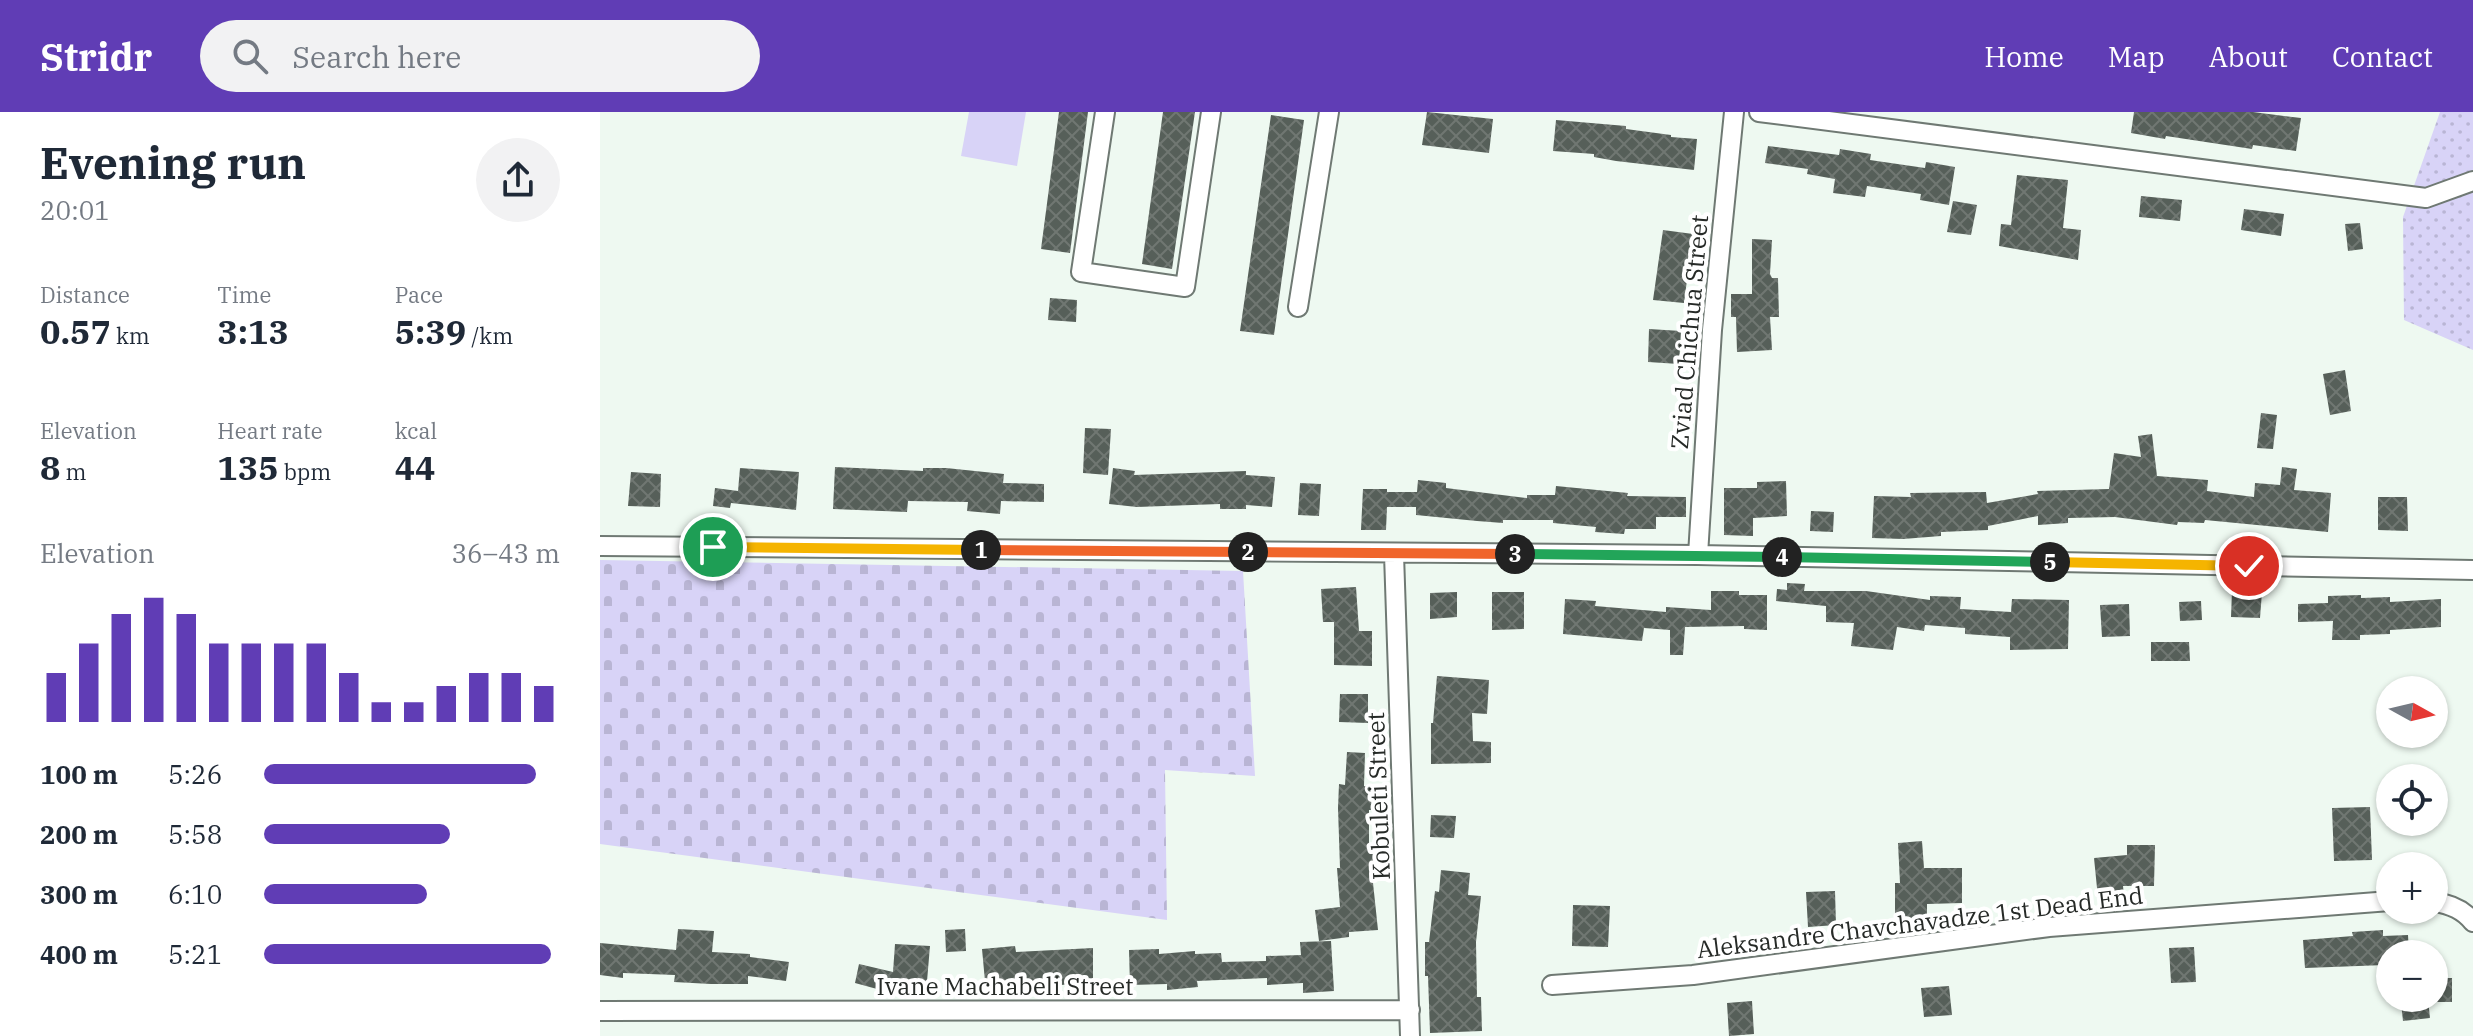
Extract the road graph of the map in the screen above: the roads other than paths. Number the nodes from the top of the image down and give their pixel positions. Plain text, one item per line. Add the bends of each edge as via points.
1 (1105, 112) edge
2 (1211, 112) edge
3 (1329, 112) edge
4 (1734, 112) edge
5 (1759, 112) edge
6 (2473, 181) edge
7 (1298, 307) dead end
8 (600, 546) edge
9 (1394, 554) junction
10 (1698, 555) junction
11 (2473, 570) edge
12 (2376, 902) edge
13 (2448, 904) edge
14 (2473, 922) edge
15 (1552, 985) dead end
16 (1410, 1010) junction
17 (600, 1011) edge
18 (1410, 1036) edge

1 - 2 street via 1081,272 1185,287
3 - 7 street
4 - 10 street, Zviad Chichua Street via 1712,330
5 - 6 street via 2426,198
8 - 9 street
9 - 10 street
9 - 16 street, Kobuleti Street
10 - 11 street
12 - 15 street, Aleksandre Chavchavadze 1st Dead End via 2049,927 1693,975
13 - 14 street
16 - 17 street, Ivane Machabeli Street
16 - 18 street, Kobuleti Street

